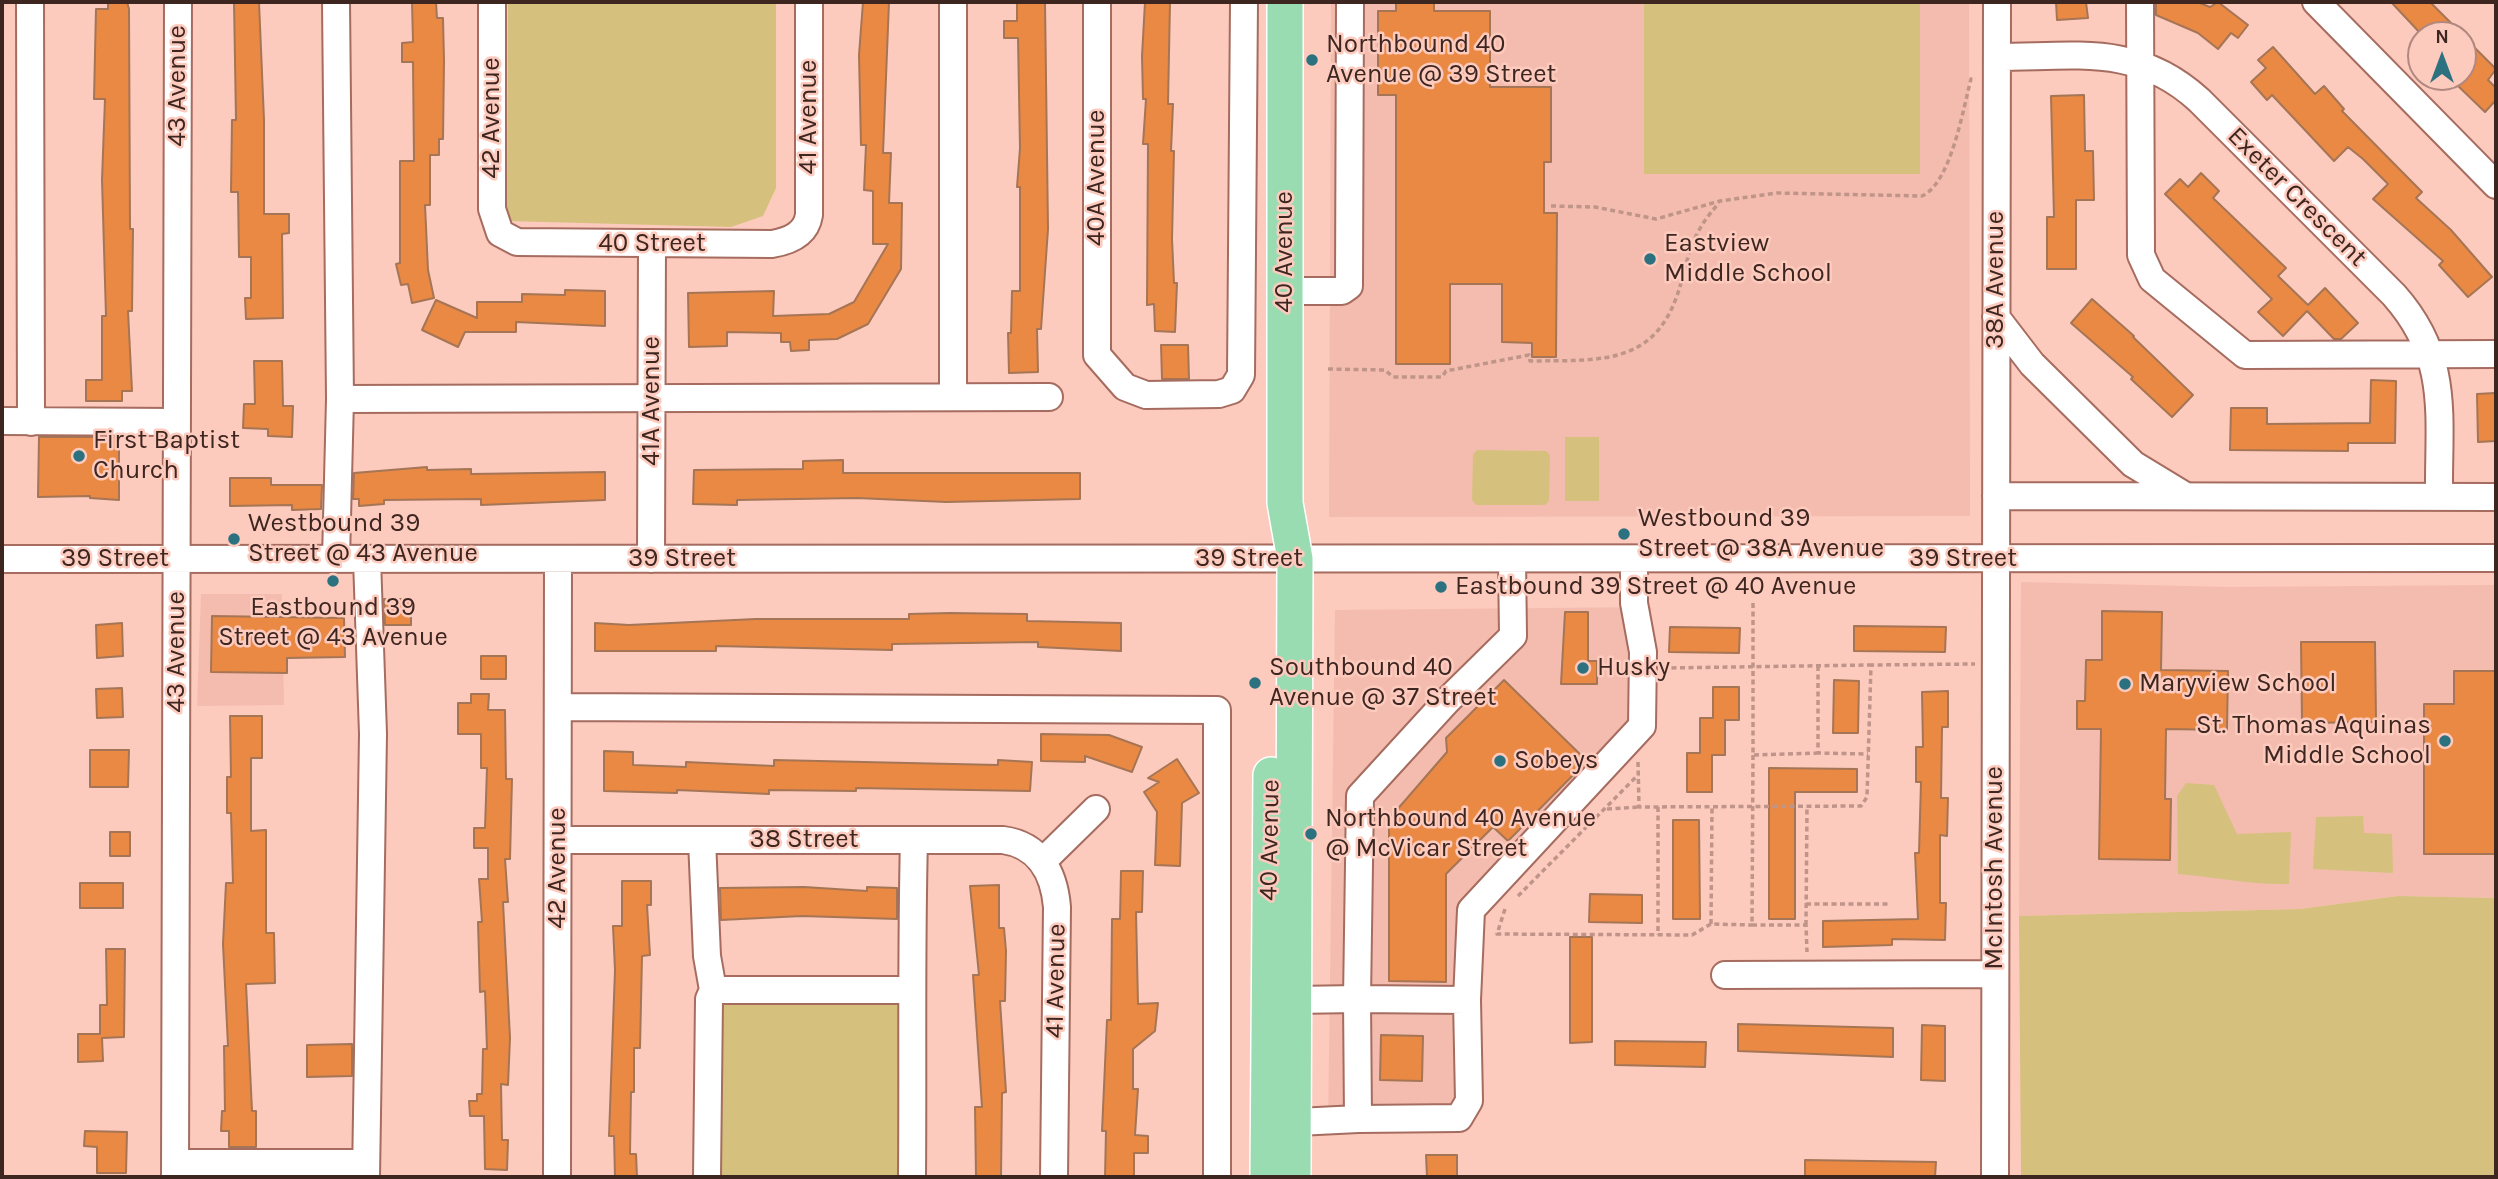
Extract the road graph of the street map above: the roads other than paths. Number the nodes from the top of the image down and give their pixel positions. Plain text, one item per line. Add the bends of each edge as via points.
1 (30, 2) edge
2 (178, 2) edge
3 (336, 2) edge
4 (492, 2) edge
5 (809, 2) edge
6 (953, 2) edge
7 (1097, 2) edge
8 (1244, 2) edge
9 (1285, 2) edge
10 (1350, 2) edge
11 (1997, 2) edge
12 (2140, 2) edge
13 (2316, 2) edge
14 (1997, 57) junction
15 (2140, 63) junction
16 (2496, 185) edge
17 (802, 231) joint
18 (500, 233) joint
19 (652, 244) junction
20 (1285, 291) junction
21 (1996, 317) junction
22 (2496, 354) edge
23 (2432, 355) junction
24 (953, 397) junction
25 (1049, 397) dead end
26 (652, 398) junction
27 (340, 399) junction
28 (2, 421) edge
29 (31, 422) junction
30 (177, 422) junction
31 (1996, 496) junction
32 (2439, 497) junction
33 (2496, 497) edge
34 (2188, 498) junction
35 (2496, 558) edge
36 (2, 559) edge
37 (178, 559) junction
38 (337, 559) junction
39 (367, 559) junction
40 (558, 559) junction
41 (651, 559) junction
42 (1284, 559) junction
43 (1513, 559) junction
44 (1633, 559) junction
45 (1996, 559) junction
46 (559, 707) junction
47 (1096, 809) dead end
48 (558, 840) junction
49 (914, 840) junction
50 (702, 841) junction
51 (1043, 861) junction
52 (1996, 974) junction
53 (1725, 975) dead end
54 (713, 990) junction
55 (910, 990) junction
56 (1357, 999) junction
57 (1294, 1000) junction
58 (1466, 1000) junction
59 (1358, 1119) junction
60 (1281, 1123) junction
61 (175, 1170) edge
62 (366, 1170) edge
63 (557, 1177) edge
64 (707, 1177) edge
65 (912, 1177) edge
66 (1054, 1177) edge
67 (1217, 1177) edge
68 (1268, 1177) edge
69 (1293, 1177) edge
70 (1996, 1177) edge

1 - 29 street
2 - 30 street, 43 Avenue
3 - 27 street
4 - 18 street, 42 Avenue via 492,209
5 - 17 street, 41 Avenue via 810,203 808,223
6 - 24 street
7 - 8 street, 40A Avenue via 1097,355 1137,394 1219,394 1238,384 1241,375
9 - 20 main road, 40 Avenue
10 - 20 street via 1349,286 1342,291
11 - 14 street, 38A Avenue
12 - 15 street
13 - 16 street
14 - 15 street, Exeter Crescent via 2104,57
14 - 21 street, 38A Avenue
15 - 23 street, Exeter Crescent via 2190,92 2365,265 2407,309
15 - 23 street via 2141,255 2152,279 2245,355
17 - 19 street, 40 Street via 772,244
18 - 19 street, 40 Street via 517,242
19 - 26 street, 41A Avenue
20 - 42 main road, 40 Avenue
21 - 31 street, 38A Avenue
21 - 34 street via 2032,364 2133,464
22 - 23 street
23 - 32 street, Exeter Crescent via 2438,388
24 - 25 street
24 - 26 street
26 - 27 street
26 - 41 street, 41A Avenue
27 - 38 street
28 - 29 street
29 - 30 street
30 - 37 street, 43 Avenue
31 - 34 street
31 - 45 street, 38A Avenue
32 - 33 street
32 - 34 street
35 - 45 street, 39 Street
36 - 37 street, 39 Street
37 - 38 street, 39 Street
37 - 61 street, 43 Avenue
38 - 39 street, 39 Street
39 - 40 street, 39 Street
39 - 62 street via 373,734
40 - 41 street, 39 Street
40 - 46 street, 42 Avenue
41 - 42 street, 39 Street
42 - 43 street, 39 Street
42 - 57 main road, 40 Avenue
42 - 60 main road, 40 Avenue
43 - 44 street, 39 Street
43 - 56 street via 1513,636 1360,796
44 - 45 street, 39 Street
44 - 58 street via 1643,668 1642,726 1471,910
45 - 52 street, McIntosh Avenue
46 - 48 street, 42 Avenue
46 - 67 street via 1217,710
47 - 51 street
48 - 50 street, 38 Street
48 - 63 street, 42 Avenue
49 - 50 street, 38 Street
49 - 51 street, 38 Street via 1015,842
49 - 55 street
50 - 54 street via 706,956
51 - 66 street, 41 Avenue via 1054,884 1057,906
52 - 53 street
52 - 70 street, McIntosh Avenue
54 - 55 street
54 - 64 street via 709,999
55 - 65 street
56 - 57 street
56 - 58 street
56 - 59 street
57 - 60 main road, 40 Avenue
58 - 59 street via 1469,1101 1460,1118
59 - 60 street
60 - 68 main road, 40 Avenue
60 - 69 main road, 40 Avenue
61 - 62 street

